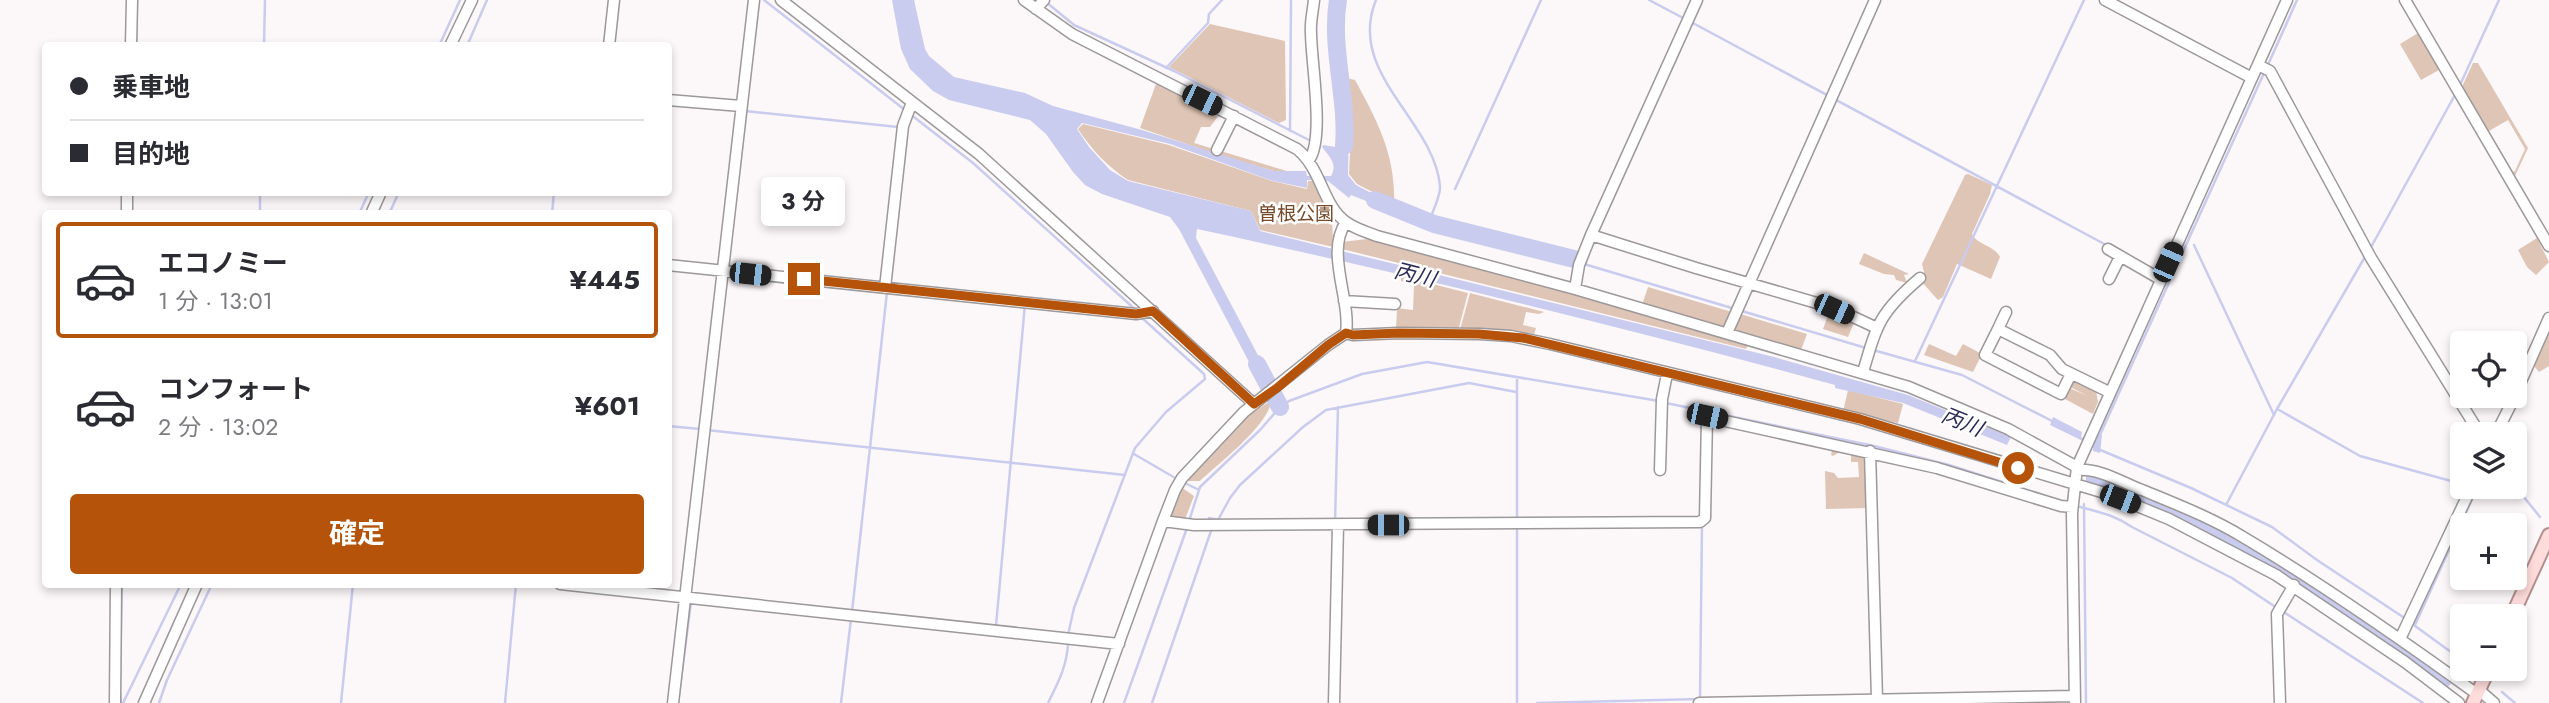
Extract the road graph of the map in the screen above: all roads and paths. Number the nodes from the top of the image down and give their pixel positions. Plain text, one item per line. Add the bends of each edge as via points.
1 (132, 0) edge
2 (472, 0) edge
3 (614, 0) edge
4 (754, 0) edge
5 (781, 0) edge
6 (1024, 0) edge
7 (1314, 0) edge
8 (1698, 0) edge
9 (1875, 0) edge
10 (2105, 0) edge
11 (2287, 0) edge
12 (2405, 0) edge
13 (1040, 4) edge
14 (131, 42) edge
15 (452, 42) edge
16 (609, 42) edge
17 (2263, 67) junction
18 (2252, 78) junction
19 (672, 100) edge
20 (740, 109) junction
21 (907, 116) junction
22 (1234, 116) junction
23 (1217, 150) dead end
24 (1309, 160) junction
25 (1346, 222) junction
26 (1594, 236) junction
27 (2549, 246) edge
28 (2108, 249) dead end
29 (2120, 257) junction
30 (672, 265) edge
31 (723, 271) junction
32 (1920, 278) dead end
33 (2109, 279) dead end
34 (2160, 279) junction
35 (885, 285) junction
36 (1750, 285) junction
37 (1575, 289) junction
38 (1344, 301) junction
39 (1395, 304) dead end
40 (1153, 311) junction
41 (2006, 312) dead end
42 (2549, 318) edge
43 (1877, 328) junction
44 (1998, 329) junction
45 (1346, 333) junction
46 (1727, 333) junction
47 (2527, 368) edge
48 (1863, 372) junction
49 (1667, 374) junction
50 (2071, 374) junction
51 (2109, 392) junction
52 (1254, 404) junction
53 (2473, 422) edge
54 (1873, 452) junction
55 (2077, 469) junction
56 (1660, 470) dead end
57 (2075, 485) junction
58 (2466, 499) edge
59 (2072, 507) junction
60 (1163, 521) junction
61 (1338, 525) junction
62 (2549, 535) edge
63 (2294, 585) junction
64 (116, 588) edge
65 (195, 588) edge
66 (603, 588) edge
67 (688, 596) junction
68 (2517, 604) edge
69 (2400, 639) junction
70 (1119, 644) junction
71 (2476, 696) edge
72 (1877, 697) junction
73 (2075, 699) edge
74 (115, 703) edge
75 (144, 703) edge
76 (673, 703) edge
77 (1097, 703) edge
78 (1334, 703) edge
79 (1699, 703) edge
80 (2280, 703) edge
81 (2459, 703) edge
82 (2494, 703) edge

1 - 14 street
2 - 15 street
3 - 16 street
4 - 20 street
5 - 21 street
6 - 13 street
7 - 24 street via 1310,32 1315,139
8 - 26 street
9 - 36 street
10 - 18 street
11 - 17 street
12 - 27 street
13 - 22 street via 1080,39
17 - 18 street
17 - 53 street via 2371,258
18 - 34 street
19 - 20 street
20 - 31 street
21 - 35 street
21 - 40 street via 979,154
22 - 23 street
22 - 24 street via 1291,145
24 - 25 street via 1332,206
25 - 37 street via 1377,236
25 - 38 street via 1338,245
26 - 36 street
26 - 37 street via 1580,262
28 - 29 street
29 - 33 street
29 - 34 street
30 - 31 street
31 - 35 street
31 - 67 street
32 - 43 street via 1891,304
34 - 51 street
35 - 40 street via 1139,314
36 - 43 street via 1834,309
36 - 46 street
37 - 46 street
38 - 39 street
38 - 45 street
40 - 52 street
41 - 44 street
42 - 47 street
43 - 48 street
44 - 50 street via 2050,355
44 - 50 street via 1985,355 2061,394
45 - 49 street via 1511,336
45 - 52 street
46 - 48 street
48 - 55 street via 2008,429
49 - 56 street
49 - 57 street via 1860,419
50 - 51 street
51 - 55 street
52 - 60 street via 1180,481
54 - 59 street
54 - 61 street via 1707,416 1705,519 1701,521
54 - 72 street
55 - 57 street
55 - 69 street via 2092,470 2169,501 2242,536
57 - 59 street
57 - 63 street via 2169,519
58 - 69 street
59 - 73 street
60 - 61 street
60 - 70 street
61 - 78 street
62 - 68 main road
63 - 80 street via 2279,608
63 - 81 street
64 - 74 street
65 - 75 street
66 - 67 street
67 - 70 street
67 - 76 street
69 - 71 street
70 - 77 street
71 - 82 street
72 - 73 street
72 - 79 street

